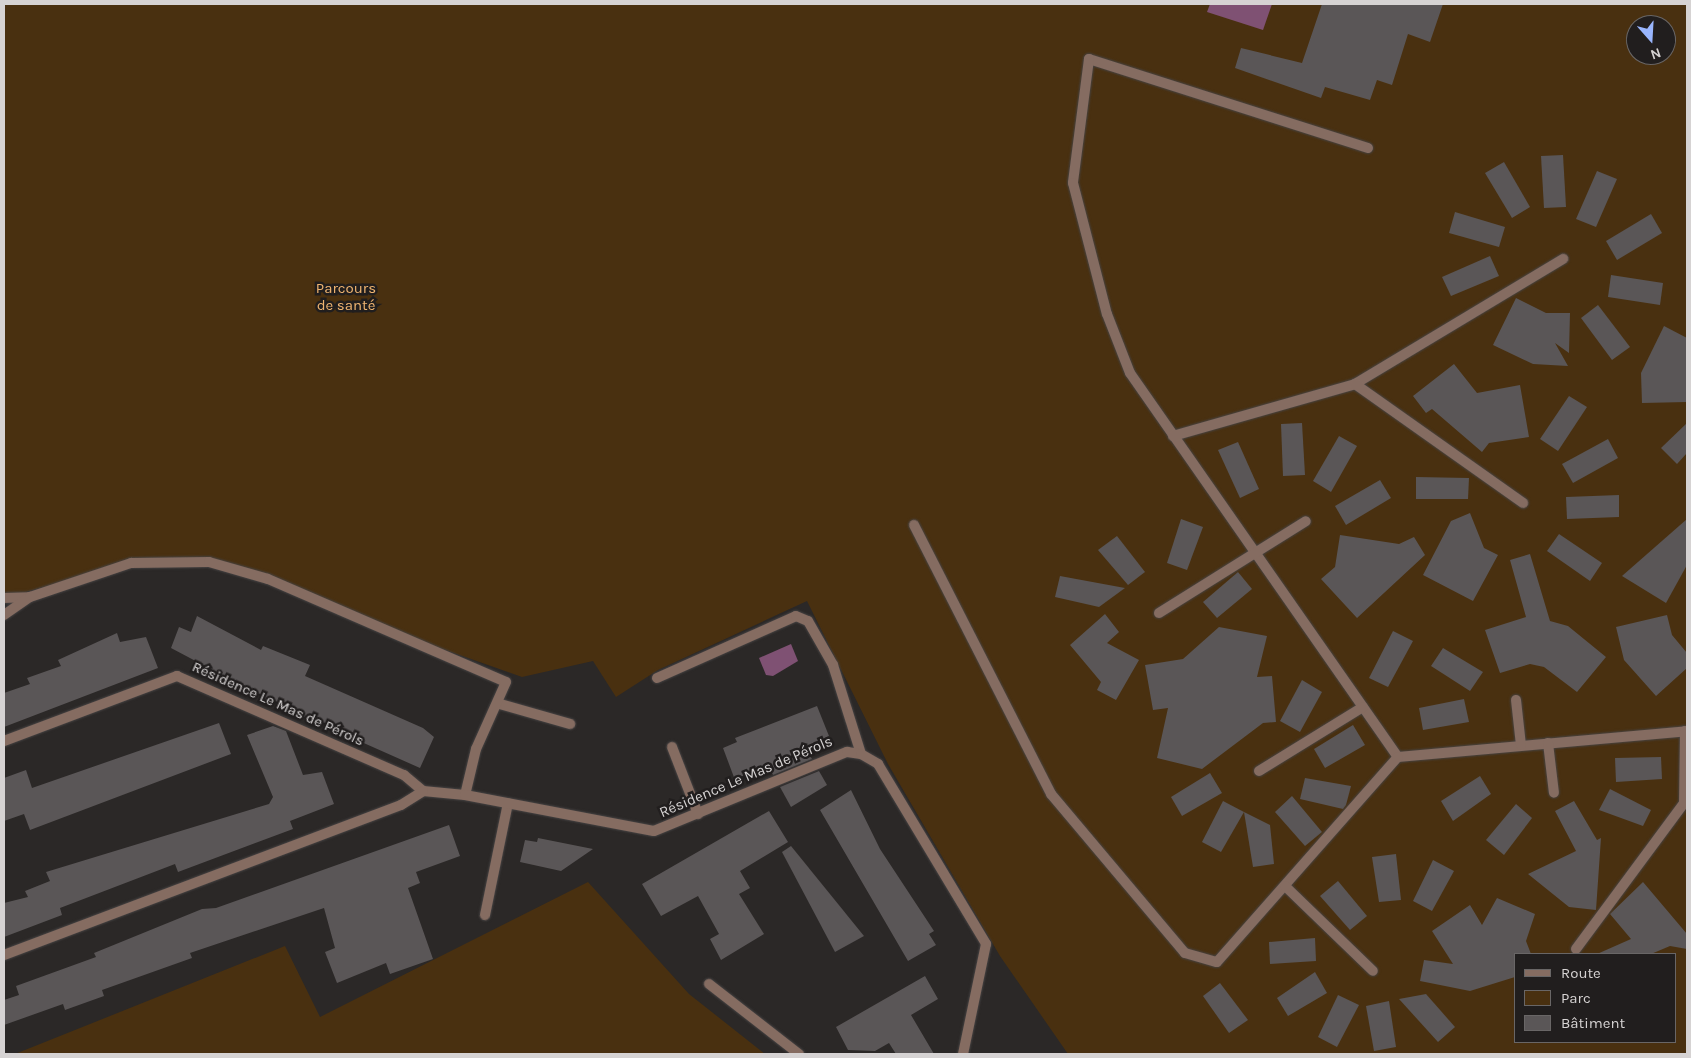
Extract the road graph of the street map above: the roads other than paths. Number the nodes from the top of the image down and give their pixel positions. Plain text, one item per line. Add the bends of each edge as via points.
1 (1368, 148) dead end
2 (1563, 259) dead end
3 (1355, 384) junction
4 (1173, 436) junction
5 (1523, 503) dead end
6 (1306, 521) dead end
7 (914, 525) dead end
8 (1255, 556) junction
9 (30, 597) junction
10 (4, 598) edge
11 (1159, 613) dead end
12 (4, 615) edge
13 (657, 678) dead end
14 (1516, 700) dead end
15 (500, 704) junction
16 (1363, 707) junction
17 (570, 724) dead end
18 (1686, 731) edge
19 (4, 741) edge
20 (1548, 742) junction
21 (1521, 745) junction
22 (672, 747) dead end
23 (861, 754) junction
24 (1398, 757) junction
25 (1258, 772) dead end
26 (424, 791) junction
27 (1554, 793) dead end
28 (465, 795) junction
29 (508, 803) junction
30 (1686, 807) edge
31 (698, 814) junction
32 (1285, 886) junction
33 (485, 915) dead end
34 (1576, 949) dead end
35 (4, 955) edge
36 (1373, 971) dead end
37 (709, 984) dead end
38 (799, 1054) edge
39 (963, 1054) edge

1 - 4 street via 1088,59 1073,183 1107,314 1130,373
2 - 3 street
3 - 4 street
3 - 5 street
4 - 8 street
6 - 8 street
7 - 32 street via 1051,794 1185,953 1217,962
8 - 11 street
8 - 16 street
9 - 10 street
9 - 12 street
9 - 15 street via 131,563 209,562 268,579 506,682
13 - 23 street via 796,616 808,622 833,665
14 - 21 street
15 - 17 street
15 - 28 street via 476,749
16 - 24 street
16 - 25 street
18 - 20 street
18 - 30 street
19 - 26 street, Résidence Le Mas de Pérols via 178,676 404,775
20 - 21 street
20 - 27 street
21 - 24 street
22 - 31 street
23 - 31 street, Résidence Le Mas de Pérols via 846,752
23 - 39 street via 878,764 986,944
24 - 32 street
26 - 28 street, Résidence Le Mas de Pérols
26 - 35 street via 401,806
28 - 29 street, Résidence Le Mas de Pérols
29 - 31 street, Résidence Le Mas de Pérols via 654,832
29 - 33 street
30 - 34 street
32 - 36 street
37 - 38 street

